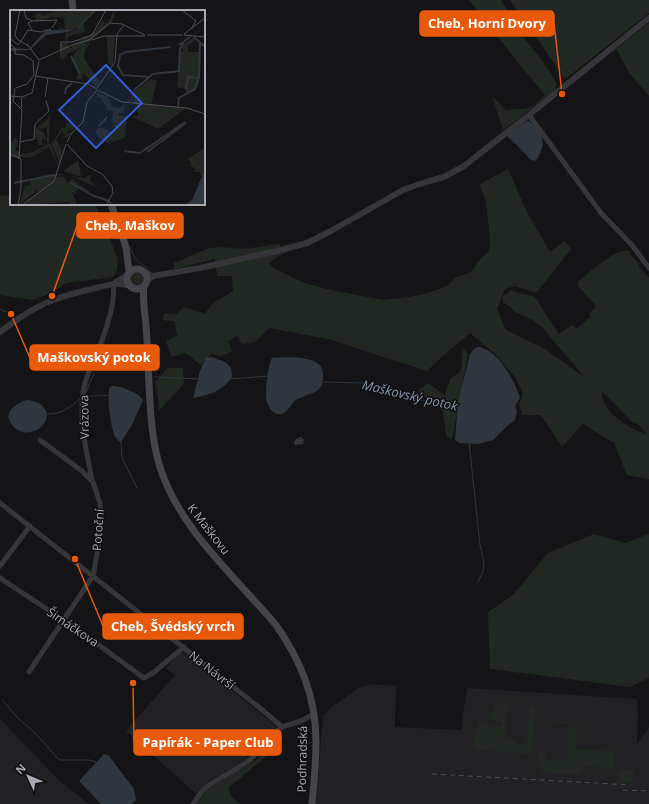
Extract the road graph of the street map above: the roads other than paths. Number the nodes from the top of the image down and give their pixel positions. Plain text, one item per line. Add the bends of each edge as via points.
1 (72, 0) edge
2 (73, 10) edge
3 (649, 18) edge
4 (530, 115) junction
5 (111, 205) edge
6 (126, 247) junction
7 (649, 268) edge
8 (142, 271) junction
9 (128, 273) junction
10 (148, 281) junction
11 (113, 284) junction
12 (131, 287) junction
13 (144, 309) junction
14 (0, 332) edge
15 (40, 440) dead end
16 (93, 482) junction
17 (0, 503) edge
18 (30, 526) junction
19 (0, 566) edge
20 (93, 576) junction
21 (0, 578) edge
22 (63, 620) junction
23 (184, 647) junction
24 (29, 672) dead end
25 (314, 714) junction
26 (282, 728) junction
27 (193, 804) edge
28 (312, 804) edge

1 - 2 main road
3 - 4 street
4 - 7 street via 601,213 632,245
4 - 10 street via 464,166 444,177 403,190 307,243
5 - 6 main road
6 - 8 main road via 133,262
6 - 9 main road
8 - 9 main road via 136,268
8 - 10 main road
9 - 11 street
9 - 12 main road via 126,279
10 - 12 main road via 140,289
10 - 13 main road, K Maškovu via 143,296
11 - 12 street
11 - 14 street via 69,294 52,301
11 - 16 street, Vrázova via 113,300 107,324 87,375 83,393 82,427
12 - 13 main road via 138,294
13 - 25 main road, K Maškovu via 153,436 168,487 176,505 193,530 286,639 300,663
15 - 16 street, Potoční
16 - 20 street, Potoční via 101,514
17 - 18 street, Na Návrší
18 - 19 street
18 - 20 street, Na Návrší
20 - 22 street
20 - 23 street, Na Návrší
21 - 22 street, Šimáčkova
22 - 23 street, Šimáčkova via 146,678
22 - 24 street
23 - 26 street, Na Návrší
25 - 26 street
25 - 28 main road, Podhradská via 316,741
26 - 27 street via 251,759 209,785

